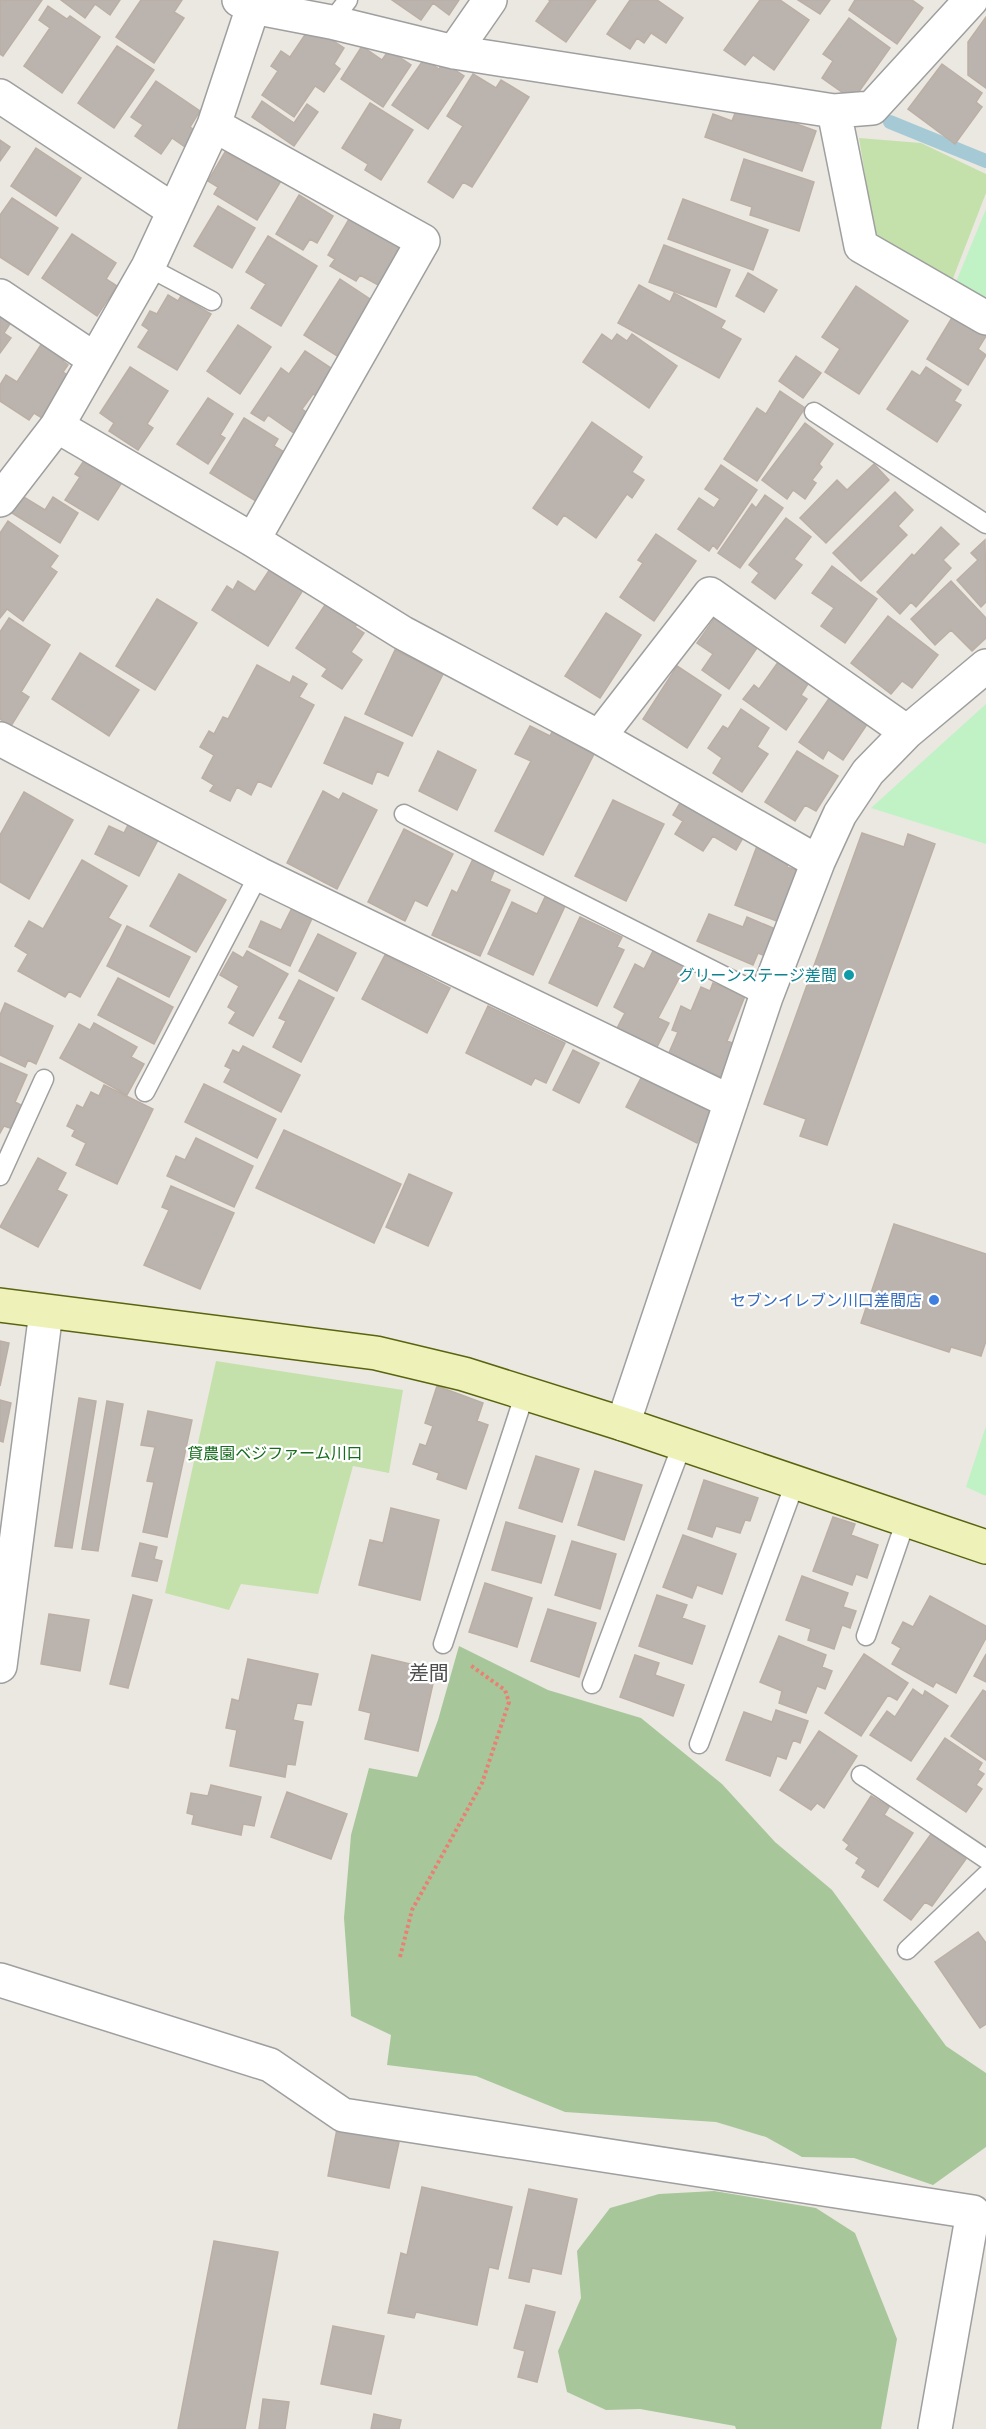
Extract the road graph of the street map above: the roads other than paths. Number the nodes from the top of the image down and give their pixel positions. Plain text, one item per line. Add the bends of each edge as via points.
1 (490, 0) edge
2 (246, 3) edge
3 (958, 4) edge
4 (340, 11) edge
5 (454, 52) junction
6 (0, 96) edge
7 (834, 111) junction
8 (213, 125) junction
9 (173, 210) junction
10 (148, 267) junction
11 (0, 296) edge
12 (212, 301) dead end
13 (986, 318) edge
14 (94, 359) junction
15 (814, 412) dead end
16 (57, 426) junction
17 (0, 500) edge
18 (986, 524) edge
19 (253, 540) junction
20 (986, 666) edge
21 (907, 732) junction
22 (599, 736) junction
23 (0, 739) edge
24 (404, 814) dead end
25 (818, 862) junction
26 (259, 874) junction
27 (766, 997) junction
28 (44, 1079) dead end
29 (145, 1092) dead end
30 (731, 1102) junction
31 (0, 1176) edge
32 (0, 1305) edge
33 (46, 1312) junction
34 (525, 1393) junction
35 (623, 1424) junction
36 (682, 1445) junction
37 (795, 1483) junction
38 (906, 1520) junction
39 (986, 1547) edge
40 (866, 1636) dead end
41 (443, 1644) road end
42 (1, 1654) edge
43 (592, 1684) dead end
44 (699, 1744) dead end
45 (861, 1775) dead end
46 (986, 1859) edge
47 (986, 1875) edge
48 (907, 1950) dead end
49 (0, 1980) edge
50 (935, 2429) edge

1 - 5 street
2 - 4 street
2 - 8 street
3 - 7 street via 872,108
4 - 5 street
5 - 7 street
6 - 9 street
7 - 13 street via 861,246
8 - 9 street
8 - 19 street via 423,241
9 - 10 street
10 - 12 lane
10 - 14 street
11 - 14 street
14 - 16 street
15 - 18 lane
16 - 17 street
16 - 19 street
19 - 22 street via 403,633
20 - 21 street
21 - 22 street via 710,594
21 - 25 street via 868,772 840,814
22 - 25 street
23 - 26 street
24 - 27 lane
25 - 27 street
26 - 29 lane
26 - 30 street
27 - 30 street
28 - 31 lane
30 - 35 street
32 - 33 street
33 - 34 street via 376,1353
33 - 42 street
34 - 35 street
34 - 41 lane
35 - 36 street
36 - 37 street
36 - 43 lane
37 - 38 street
37 - 44 lane
38 - 39 street
38 - 40 lane
45 - 46 lane
47 - 48 lane
49 - 50 street via 270,2065 343,2115 973,2212

